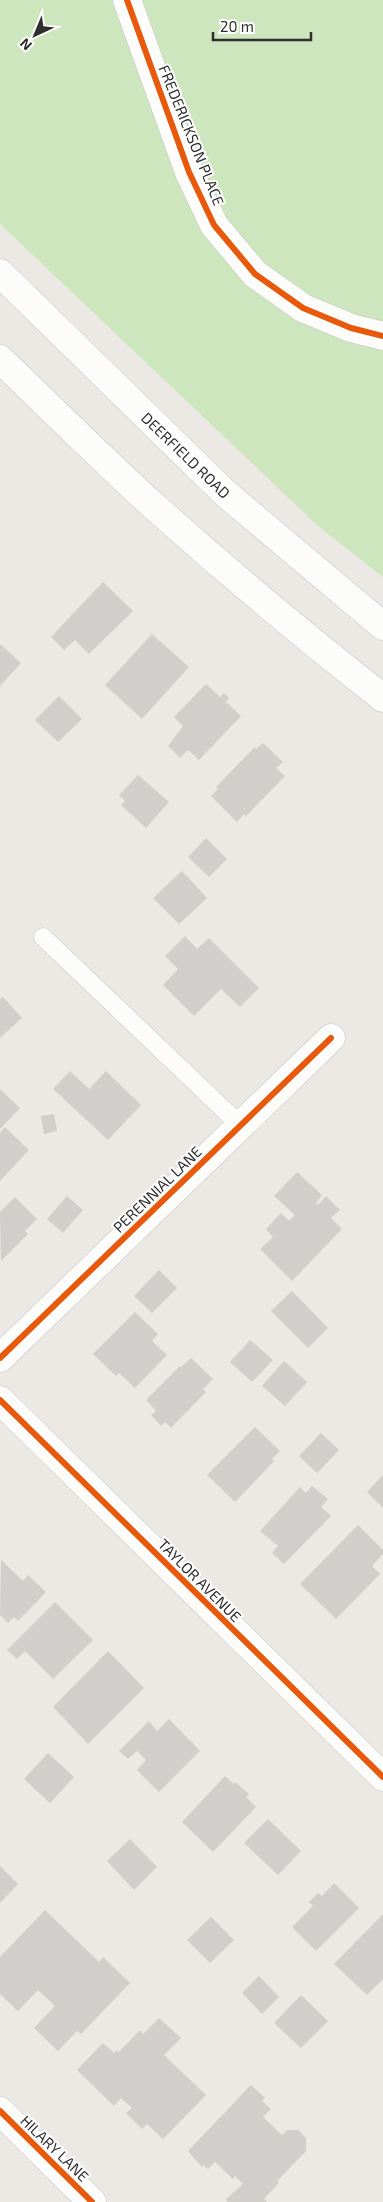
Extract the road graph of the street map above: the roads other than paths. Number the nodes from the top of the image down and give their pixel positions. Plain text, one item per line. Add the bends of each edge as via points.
1 (127, 0) edge
2 (0, 273) edge
3 (383, 336) edge
4 (0, 359) edge
5 (383, 626) edge
6 (383, 698) edge
7 (43, 936) dead end
8 (331, 1038) dead end
9 (240, 1125) junction
10 (0, 1358) edge
11 (0, 1400) edge
12 (383, 1777) edge
13 (0, 2111) edge
14 (92, 2202) edge

1 - 3 street, FREDERICKSON PLACE via 189,172 214,225 255,274 303,308 351,328
2 - 5 street, DEERFIELD ROAD via 226,494
4 - 6 street via 206,553
7 - 9 lane
8 - 9 street, PERENNIAL LANE
9 - 10 street, PERENNIAL LANE
11 - 12 street, TAYLOR AVENUE
13 - 14 street, HILARY LANE

